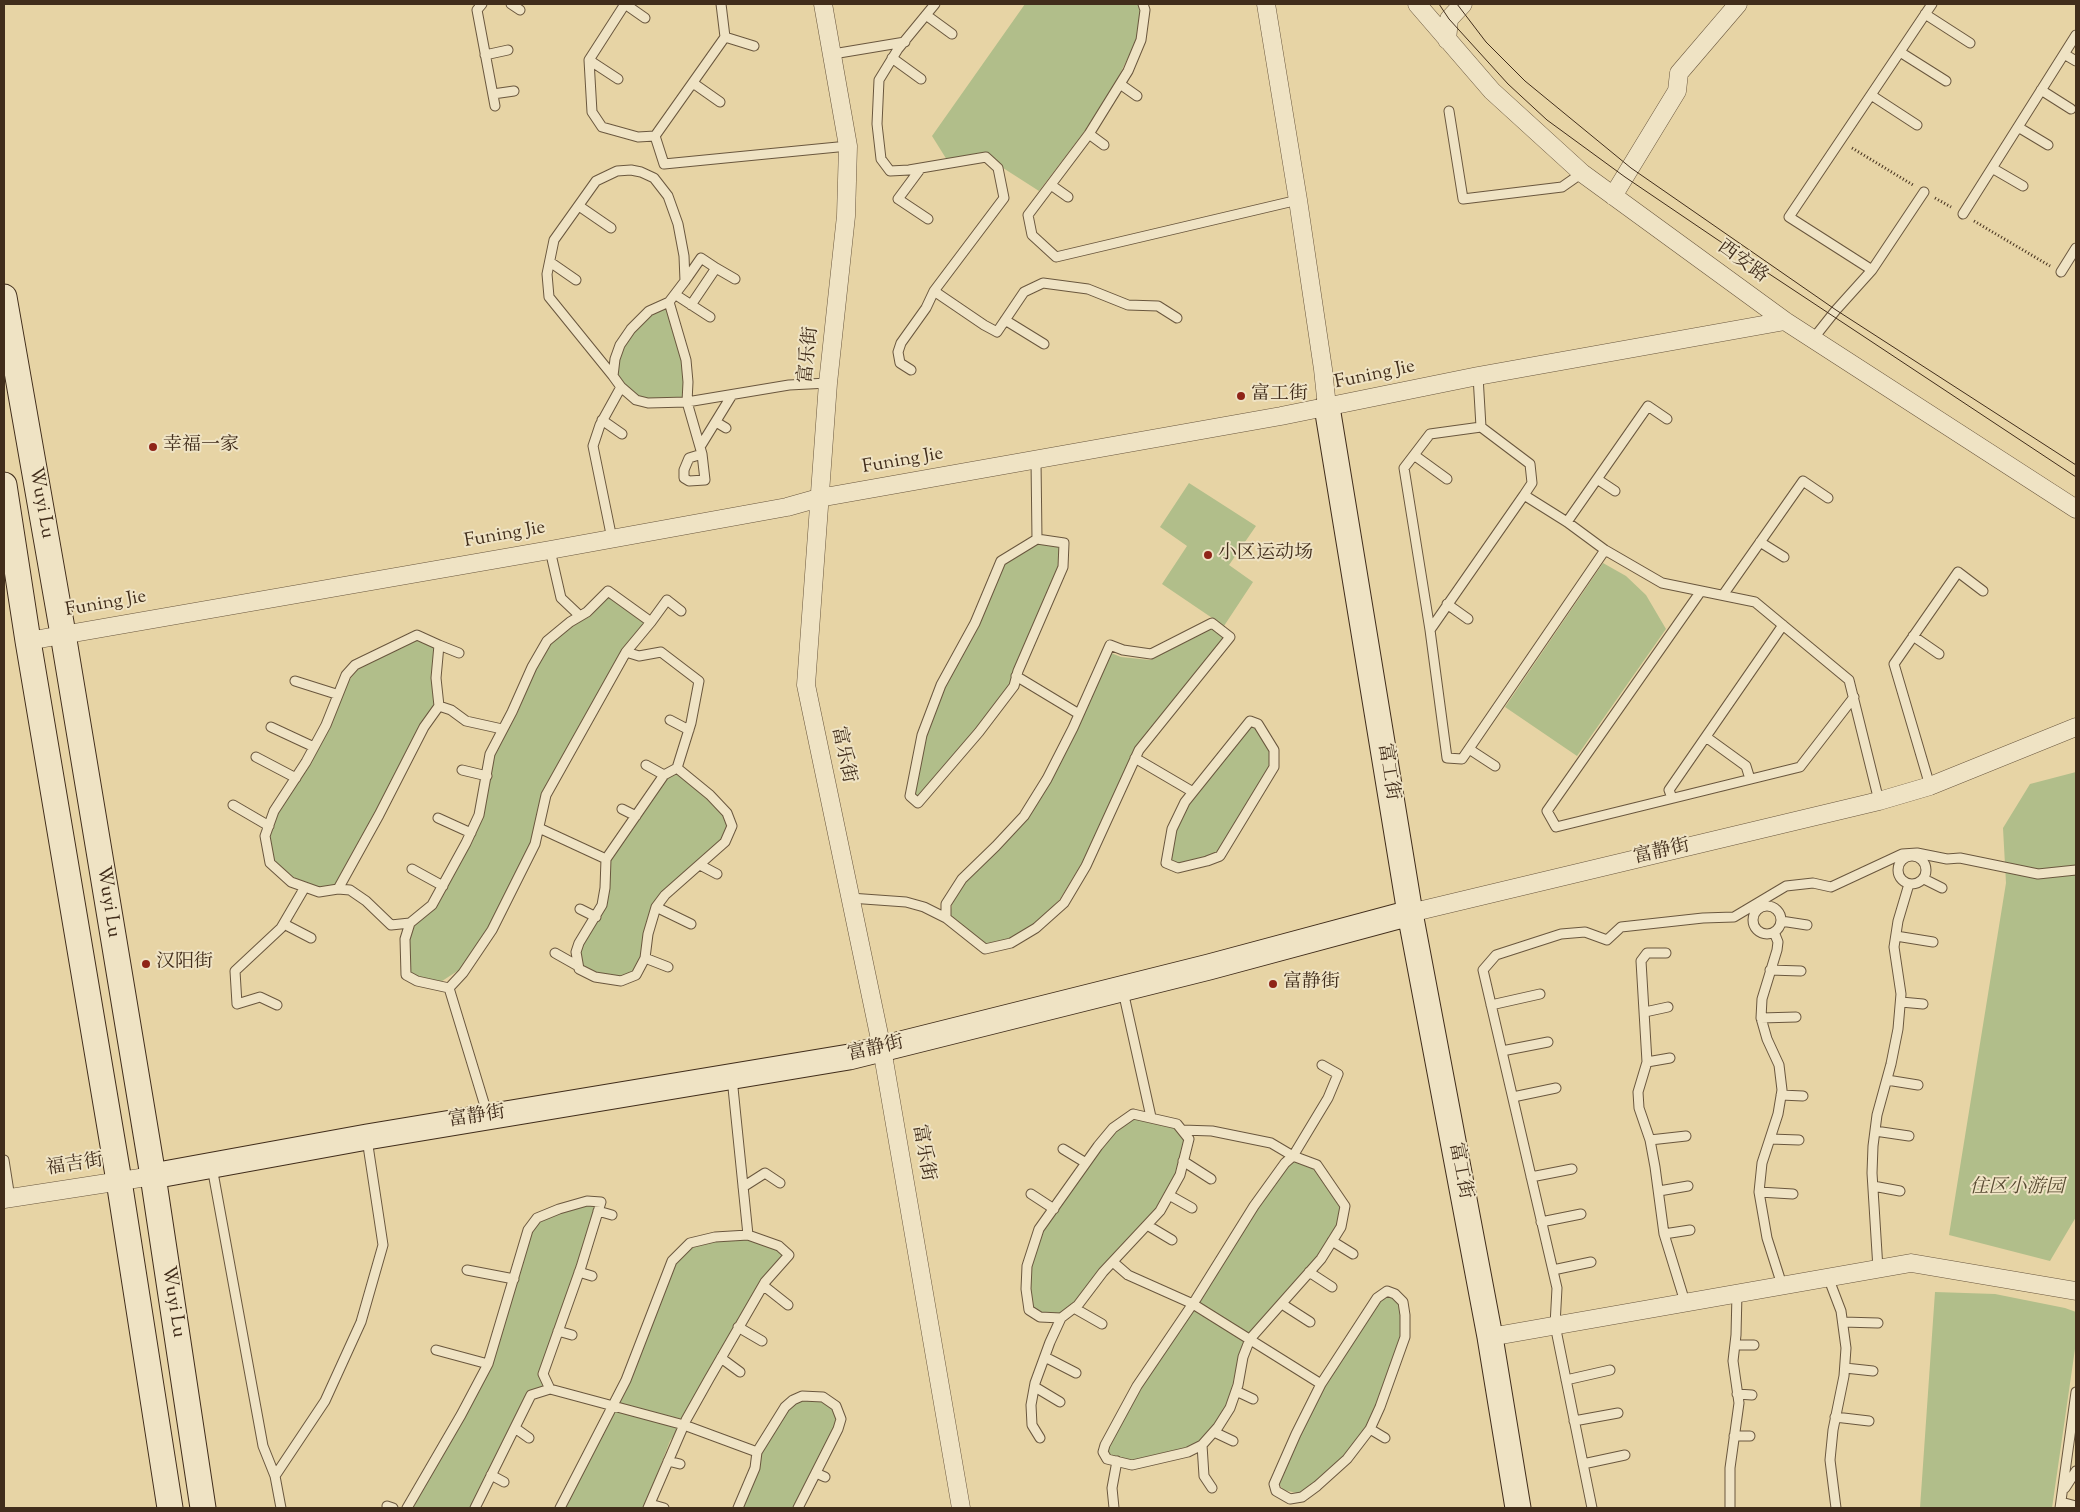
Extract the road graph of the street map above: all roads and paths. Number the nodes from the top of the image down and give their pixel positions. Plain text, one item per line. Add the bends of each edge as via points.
1 (511, 4) edge
2 (625, 4) edge
3 (721, 4) edge
4 (823, 4) edge
5 (935, 4) edge
6 (1143, 4) edge
7 (1266, 4) edge
8 (1417, 4) edge
9 (1463, 4) edge
10 (1738, 4) edge
11 (1932, 4) edge
12 (478, 6) edge
13 (520, 10) dead end
14 (1925, 14) junction
15 (926, 15) junction
16 (645, 18) dead end
17 (952, 34) dead end
18 (2076, 35) edge
19 (725, 37) junction
20 (1446, 40) junction
21 (905, 42) junction
22 (1970, 43) dead end
23 (754, 46) dead end
24 (508, 50) dead end
25 (1900, 52) junction
26 (833, 54) junction
27 (2064, 54) junction
28 (485, 55) junction
29 (892, 58) junction
30 (589, 60) junction
31 (2076, 61) edge
32 (618, 79) dead end
33 (921, 79) dead end
34 (1946, 80) dead end
35 (693, 83) junction
36 (1120, 84) junction
37 (2041, 90) junction
38 (514, 92) dead end
39 (493, 94) junction
40 (1871, 95) junction
41 (1137, 96) dead end
42 (720, 102) dead end
43 (495, 106) dead end
44 (2071, 109) dead end
45 (1449, 111) dead end
46 (1917, 126) dead end
47 (2018, 127) junction
48 (1089, 134) junction
49 (656, 136) junction
50 (1104, 145) dead end
51 (2048, 145) dead end
52 (848, 146) junction
53 (921, 168) junction
54 (1992, 168) junction
55 (1582, 173) junction
56 (1051, 185) junction
57 (2022, 186) dead end
58 (1924, 192) dead end
59 (1613, 196) junction
60 (1068, 197) dead end
61 (1298, 200) junction
62 (579, 206) junction
63 (1963, 214) dead end
64 (928, 219) dead end
65 (612, 228) dead end
66 (2076, 248) edge
67 (550, 262) junction
68 (716, 268) junction
69 (1872, 270) junction
70 (2061, 272) dead end
71 (687, 279) junction
72 (734, 279) dead end
73 (576, 280) dead end
74 (704, 286) junction
75 (934, 291) junction
76 (676, 295) junction
77 (4, 297) edge
78 (669, 302) junction
79 (691, 305) junction
80 (710, 317) dead end
81 (1177, 318) dead end
82 (1005, 320) junction
83 (1785, 320) junction
84 (1813, 339) junction
85 (1044, 344) dead end
86 (911, 370) dead end
87 (613, 376) junction
88 (1478, 376) junction
89 (828, 383) junction
90 (621, 387) junction
91 (732, 395) junction
92 (687, 402) junction
93 (1327, 407) junction
94 (1667, 419) dead end
95 (602, 420) junction
96 (716, 422) junction
97 (1481, 427) junction
98 (726, 428) dead end
99 (622, 434) dead end
100 (1414, 455) junction
101 (1036, 461) junction
102 (1447, 479) dead end
103 (1596, 479) junction
104 (4, 485) edge
105 (1615, 491) dead end
106 (1524, 495) junction
107 (819, 498) junction
108 (1828, 498) dead end
109 (2076, 507) edge
110 (1567, 522) junction
111 (612, 539) junction
112 (1036, 539) junction
113 (1760, 542) junction
114 (550, 550) junction
115 (1605, 550) junction
116 (1784, 558) dead end
117 (11, 567) edge
118 (1701, 591) junction
119 (1984, 592) dead end
120 (1723, 596) junction
121 (1448, 604) junction
122 (681, 611) dead end
123 (580, 616) junction
124 (1468, 619) dead end
125 (651, 622) junction
126 (1783, 625) junction
127 (1430, 630) junction
128 (64, 634) junction
129 (1913, 636) junction
130 (28, 641) junction
131 (439, 645) junction
132 (626, 652) junction
133 (459, 653) dead end
134 (1939, 654) dead end
135 (1016, 676) junction
136 (295, 680) dead end
137 (336, 694) junction
138 (1854, 697) junction
139 (438, 706) junction
140 (1079, 714) junction
141 (670, 720) dead end
142 (271, 727) dead end
143 (2076, 727) edge
144 (502, 729) junction
145 (689, 730) junction
146 (1706, 736) junction
147 (314, 747) junction
148 (1470, 749) junction
149 (256, 757) dead end
150 (1135, 758) junction
151 (646, 765) dead end
152 (1495, 766) dead end
153 (677, 768) junction
154 (462, 770) dead end
155 (664, 774) junction
156 (487, 776) junction
157 (296, 778) junction
158 (1750, 779) junction
159 (1930, 786) junction
160 (1193, 792) junction
161 (1672, 798) junction
162 (1879, 801) junction
163 (232, 805) dead end
164 (622, 810) dead end
165 (636, 816) junction
166 (438, 818) dead end
167 (269, 826) junction
168 (539, 828) junction
169 (470, 833) junction
170 (1232, 837) junction
171 (1240, 841) dead end
172 (606, 860) junction
173 (700, 865) junction
174 (412, 870) dead end
175 (2076, 870) edge
176 (717, 874) dead end
177 (1924, 880) junction
178 (1909, 884) junction
179 (443, 886) junction
180 (305, 887) junction
181 (1942, 888) dead end
182 (338, 889) junction
183 (850, 898) junction
184 (656, 907) junction
185 (580, 909) dead end
186 (1410, 913) junction
187 (596, 917) junction
188 (946, 918) junction
189 (1781, 921) junction
190 (410, 923) junction
191 (284, 924) junction
192 (691, 924) dead end
193 (1807, 925) dead end
194 (1774, 932) junction
195 (1896, 936) junction
196 (311, 938) dead end
197 (1933, 942) dead end
198 (555, 953) dead end
199 (1666, 954) dead end
200 (645, 958) junction
201 (578, 966) junction
202 (668, 967) dead end
203 (1770, 970) junction
204 (1802, 971) dead end
205 (449, 988) junction
206 (1122, 988) junction
207 (1540, 994) dead end
208 (1900, 1002) junction
209 (1923, 1004) dead end
210 (276, 1005) dead end
211 (1492, 1005) junction
212 (1668, 1007) dead end
213 (1645, 1012) junction
214 (1796, 1017) dead end
215 (1761, 1018) junction
216 (1548, 1042) dead end
217 (882, 1049) junction
218 (1502, 1051) junction
219 (1670, 1058) dead end
220 (1647, 1062) junction
221 (1322, 1065) dead end
222 (732, 1078) junction
223 (1887, 1080) junction
224 (1918, 1085) dead end
225 (1556, 1088) dead end
226 (1781, 1095) junction
227 (1803, 1096) dead end
228 (1513, 1097) junction
229 (488, 1116) junction
230 (1151, 1117) junction
231 (1182, 1130) junction
232 (1875, 1131) junction
233 (367, 1136) junction
234 (1686, 1136) dead end
235 (1909, 1136) dead end
236 (1770, 1139) junction
237 (1650, 1140) junction
238 (1799, 1140) dead end
239 (1063, 1149) dead end
240 (1293, 1156) junction
241 (4, 1160) edge
242 (1183, 1161) junction
243 (1086, 1163) junction
244 (212, 1165) junction
245 (1572, 1169) dead end
246 (153, 1176) junction
247 (1531, 1177) junction
248 (1211, 1179) dead end
249 (119, 1181) junction
250 (780, 1183) dead end
251 (1688, 1186) dead end
252 (1873, 1186) junction
253 (743, 1187) junction
254 (1659, 1191) junction
255 (1900, 1191) dead end
256 (1759, 1192) junction
257 (1032, 1194) dead end
258 (1793, 1194) dead end
259 (1169, 1195) junction
260 (7, 1199) edge
261 (1192, 1208) dead end
262 (1054, 1209) junction
263 (598, 1211) junction
264 (1581, 1214) dead end
265 (612, 1215) dead end
266 (1542, 1222) junction
267 (1146, 1225) junction
268 (1690, 1230) dead end
269 (1664, 1234) junction
270 (748, 1235) junction
271 (1172, 1240) dead end
272 (1332, 1241) junction
273 (1353, 1254) dead end
274 (1113, 1262) junction
275 (1591, 1262) dead end
276 (1878, 1269) junction
277 (467, 1270) dead end
278 (1553, 1270) junction
279 (579, 1272) junction
280 (1310, 1272) junction
281 (592, 1276) dead end
282 (1828, 1277) junction
283 (514, 1279) junction
284 (1782, 1285) junction
285 (764, 1286) junction
286 (1332, 1287) dead end
287 (2076, 1291) edge
288 (1737, 1293) junction
289 (1685, 1302) junction
290 (1193, 1304) junction
291 (1282, 1304) junction
292 (788, 1305) dead end
293 (1074, 1308) junction
294 (1061, 1318) junction
295 (1310, 1322) dead end
296 (1843, 1322) junction
297 (1878, 1323) dead end
298 (1102, 1324) dead end
299 (1555, 1325) junction
300 (738, 1326) junction
301 (558, 1331) junction
302 (572, 1335) dead end
303 (1490, 1337) junction
304 (1250, 1339) junction
305 (762, 1340) dead end
306 (1736, 1345) junction
307 (1754, 1345) dead end
308 (436, 1350) dead end
309 (1045, 1357) junction
310 (720, 1358) junction
311 (488, 1364) junction
312 (1845, 1368) junction
313 (1610, 1370) dead end
314 (1873, 1371) dead end
315 (740, 1372) dead end
316 (1076, 1374) dead end
317 (1566, 1380) junction
318 (1321, 1384) junction
319 (1034, 1387) junction
320 (550, 1389) junction
321 (1236, 1391) junction
322 (2076, 1392) edge
323 (1737, 1394) junction
324 (1752, 1395) dead end
325 (1253, 1399) dead end
326 (1060, 1402) dead end
327 (612, 1406) junction
328 (1618, 1412) dead end
329 (1835, 1417) junction
330 (1574, 1421) junction
331 (1869, 1421) dead end
332 (684, 1425) junction
333 (515, 1428) junction
334 (1370, 1429) junction
335 (1214, 1432) junction
336 (1734, 1436) junction
337 (1750, 1436) dead end
338 (529, 1438) dead end
339 (1040, 1438) dead end
340 (1386, 1438) dead end
341 (1234, 1441) dead end
342 (1202, 1445) junction
343 (757, 1452) junction
344 (1625, 1455) dead end
345 (668, 1461) junction
346 (1117, 1461) junction
347 (680, 1464) dead end
348 (1583, 1464) junction
349 (2076, 1471) edge
350 (816, 1472) junction
351 (491, 1475) junction
352 (275, 1476) junction
353 (825, 1477) dead end
354 (504, 1482) dead end
355 (1212, 1488) dead end
356 (2063, 1490) junction
357 (2061, 1505) edge
358 (649, 1506) edge
359 (2076, 1506) edge
360 (170, 1508) edge
361 (203, 1508) edge
362 (281, 1508) edge
363 (407, 1508) edge
364 (475, 1508) edge
365 (560, 1508) edge
366 (664, 1508) edge
367 (738, 1508) edge
368 (798, 1508) edge
369 (961, 1508) edge
370 (1114, 1508) edge
371 (1518, 1508) edge
372 (1592, 1508) edge
373 (1730, 1508) edge
374 (1836, 1508) edge

1 - 13 lane
2 - 16 lane
2 - 30 lane
3 - 19 lane
4 - 26 street, 富乐街
5 - 15 lane
6 - 36 lane via 1141,40
7 - 61 street, 富工街
8 - 20 street, 西安路
9 - 20 street via 1449,19
10 - 59 street via 1679,72 1677,91
11 - 14 lane
12 - 28 lane
14 - 22 lane
14 - 25 lane
15 - 17 lane
15 - 21 lane
18 - 27 lane
19 - 23 lane
19 - 35 lane
20 - 55 street, 西安路 via 1492,91
21 - 26 lane
21 - 29 lane
24 - 28 lane
25 - 34 lane
25 - 40 lane
26 - 52 street, 富乐街
27 - 31 lane
27 - 37 lane
28 - 39 lane
29 - 33 lane
29 - 53 lane via 879,80 877,124 881,159 890,170
30 - 32 lane
30 - 49 lane via 592,112 602,127 638,137
35 - 42 lane
35 - 49 lane
36 - 41 lane
36 - 48 lane
37 - 44 lane
37 - 47 lane
38 - 39 lane
39 - 43 lane
40 - 46 lane
40 - 69 lane via 1789,217
45 - 55 lane via 1462,199 1562,187
47 - 51 lane
47 - 54 lane
48 - 50 lane
48 - 56 lane
49 - 52 lane via 664,164
52 - 89 street, 富乐街 via 846,216
53 - 64 lane via 898,199
53 - 75 lane via 986,157 998,168 1004,198
54 - 57 lane
54 - 63 lane
55 - 59 street, 西安路
56 - 60 lane
56 - 61 lane via 1028,215 1032,235 1056,257
58 - 69 lane
59 - 83 street, 西安路
61 - 93 street, 富工街
62 - 65 lane
62 - 67 lane via 554,240
62 - 71 lane via 596,181 617,171 631,170 654,178 668,196 678,224
66 - 70 lane
67 - 73 lane
67 - 87 lane via 547,274 549,297
68 - 71 lane via 701,258
68 - 72 lane
68 - 74 lane
69 - 84 lane
71 - 74 lane
71 - 76 lane
74 - 79 lane
75 - 82 lane via 998,332
75 - 86 lane via 898,352 900,363
76 - 78 lane
76 - 79 lane
77 - 128 street, Wuyi Lu
78 - 87 lane via 650,311 631,329 620,345
78 - 92 lane via 686,360
79 - 80 lane
81 - 82 lane via 1158,306 1128,304 1088,289 1042,283 1024,292
82 - 85 lane
83 - 84 street, 西安路
83 - 88 street, Funing Jie
84 - 109 street, 西安路
87 - 90 lane
88 - 93 street, Funing Jie
88 - 97 lane
89 - 91 lane via 789,385
89 - 107 street, 富乐街
90 - 92 lane via 636,400 648,403
90 - 95 lane
91 - 92 lane
91 - 96 lane
92 - 96 lane via 701,451
93 - 101 street, Funing Jie
93 - 186 street, 富工街
94 - 103 lane via 1648,406
95 - 99 lane
95 - 111 lane via 593,446
96 - 98 lane
97 - 100 lane via 1430,434
97 - 106 lane via 1530,464 1532,483
100 - 102 lane
100 - 127 lane via 1404,468
101 - 107 street, Funing Jie
101 - 112 lane
103 - 105 lane
103 - 110 lane
104 - 117 street, Wuyi Lu
106 - 110 lane
106 - 121 lane
107 - 111 street, Funing Jie via 787,507
107 - 183 street, 富乐街 via 806,685
108 - 113 lane via 1803,480
110 - 115 lane
111 - 114 street, Funing Jie
112 - 135 lane via 1064,543 1064,567
112 - 135 lane via 1001,561 975,623 941,685 922,735 910,796 918,803 979,732 1014,686
113 - 116 lane
113 - 120 lane
114 - 123 lane via 561,598
114 - 128 street, Funing Jie
115 - 118 lane via 1662,583
115 - 148 lane
117 - 130 street, Wuyi Lu
118 - 120 lane
118 - 161 lane via 1547,811 1556,827
119 - 129 lane via 1958,572
120 - 126 lane via 1755,602
121 - 124 lane
121 - 127 lane
122 - 125 lane via 667,600
123 - 125 lane via 608,591
123 - 144 lane via 547,641
125 - 132 lane
126 - 138 lane via 1849,680
126 - 146 lane
127 - 148 lane via 1447,758 1462,759
128 - 130 street, Funing Jie
128 - 246 street, Wuyi Lu
129 - 134 lane
129 - 159 lane via 1894,664
130 - 249 street, Wuyi Lu
131 - 133 lane
131 - 137 lane via 418,635 355,665 346,674
131 - 139 lane
132 - 145 lane via 639,656 661,652 699,681
132 - 168 lane via 546,795
135 - 140 lane
136 - 137 lane
137 - 147 lane via 326,725
138 - 158 lane via 1800,767
138 - 162 lane
139 - 144 lane via 451,710 466,721
139 - 182 lane
140 - 150 lane via 1110,645 1151,654 1212,623 1230,637
140 - 188 lane via 1047,779 1024,816 962,879 946,904
141 - 145 lane
142 - 147 lane
143 - 159 street, 富静街
144 - 156 lane via 490,754
145 - 153 lane
146 - 158 lane via 1746,766
146 - 161 lane via 1669,790
147 - 157 lane
148 - 152 lane
149 - 157 lane
150 - 160 lane
150 - 188 lane via 1092,856 1064,903 1036,928 1011,943 985,949
151 - 155 lane
153 - 155 lane
153 - 173 lane via 710,795 727,813 732,826 725,842
154 - 156 lane
155 - 165 lane
156 - 169 lane via 479,815
157 - 167 lane via 274,811
158 - 161 lane
159 - 162 street, 富静街
160 - 170 lane via 1172,829 1166,863 1178,868 1220,856
160 - 170 lane via 1250,721 1258,724 1274,750 1274,767 1266,787
162 - 186 street, 富静街
163 - 167 lane
164 - 165 lane
165 - 172 lane
166 - 169 lane
167 - 180 lane via 265,836 270,862 291,882
168 - 172 lane
168 - 205 lane via 535,844 492,930
169 - 179 lane
170 - 171 lane
172 - 187 lane via 605,888
173 - 176 lane
173 - 184 lane
174 - 179 lane
175 - 211 lane via 2038,874 1960,858 1902,854 1830,887 1813,883 1786,886 1734,917 1621,927 1607,940 1585,932 1561,934 1496,955 1483,970
177 - 178 lane
177 - 178 lane via 1925,864 1918,857 1907,857 1900,864 1898,873 1900,879
177 - 181 lane
178 - 195 lane
179 - 190 lane via 432,905
180 - 182 lane via 319,892
180 - 191 lane
182 - 190 lane via 350,890 361,897 391,925
183 - 188 lane via 906,902
183 - 217 street, 富乐街
184 - 192 lane
184 - 200 lane
185 - 187 lane
186 - 206 street, 富静街
186 - 303 street, 富工街
187 - 201 lane via 578,943
189 - 193 lane
189 - 194 lane via 1779,929
189 - 194 lane via 1774,906 1766,905 1755,914 1755,928 1764,934
190 - 205 lane via 405,939 406,975 417,981
191 - 196 lane
191 - 210 lane via 235,971 237,1004 260,997
194 - 203 lane via 1778,942
195 - 197 lane
195 - 208 lane via 1894,947
198 - 201 lane
199 - 213 lane via 1647,953 1641,961
200 - 201 lane via 636,975 621,981 595,977
200 - 202 lane
203 - 204 lane
203 - 215 lane via 1762,999
205 - 229 lane
206 - 217 street, 富静街
206 - 230 lane
207 - 211 lane
208 - 209 lane
208 - 223 lane
211 - 218 lane
212 - 213 lane
213 - 220 lane
214 - 215 lane
215 - 226 lane via 1779,1065
216 - 218 lane
217 - 222 street, 富静街
217 - 369 street, 富乐街
218 - 228 lane
219 - 220 lane
220 - 237 lane via 1638,1092 1639,1108
221 - 240 lane via 1338,1074 1328,1098
222 - 229 street, 富静街
222 - 253 lane
223 - 224 lane
223 - 232 lane
225 - 228 lane
226 - 227 lane
226 - 236 lane
228 - 247 lane
229 - 233 street, 富静街
230 - 231 lane via 1177,1124
230 - 243 lane via 1133,1114 1113,1128
231 - 240 lane via 1212,1131 1271,1143
231 - 242 lane via 1189,1139
232 - 235 lane
232 - 252 lane
233 - 244 street, 富静街
233 - 352 lane via 383,1245 361,1322 326,1401
234 - 237 lane
236 - 238 lane
236 - 256 lane via 1762,1163
237 - 254 lane
239 - 243 lane
240 - 272 lane via 1317,1165 1345,1206 1341,1227
240 - 290 lane via 1254,1206
241 - 260 lane
242 - 248 lane
242 - 259 lane via 1180,1175
243 - 262 lane
244 - 246 street, 富静街
244 - 352 lane via 262,1437
245 - 247 lane
246 - 249 street, 福吉街
246 - 361 street, Wuyi Lu
247 - 266 lane
249 - 260 street, 福吉街
249 - 360 street, Wuyi Lu
250 - 253 lane via 765,1174
251 - 254 lane
252 - 255 lane
252 - 276 lane
253 - 270 lane
254 - 269 lane
256 - 258 lane
256 - 284 lane via 1767,1238
257 - 262 lane
259 - 261 lane
259 - 267 lane
262 - 294 lane via 1039,1229 1033,1246 1027,1266 1026,1290 1029,1310 1040,1317
263 - 265 lane
263 - 279 lane
263 - 283 lane via 601,1202 587,1200 537,1218 528,1230
264 - 266 lane
266 - 278 lane
267 - 271 lane
267 - 274 lane
268 - 269 lane
269 - 289 lane
270 - 285 lane via 779,1246 789,1255
270 - 327 lane via 690,1243 672,1261 626,1380
272 - 273 lane
272 - 280 lane
274 - 290 lane via 1128,1275
274 - 293 lane
275 - 278 lane
276 - 282 street
276 - 287 street via 1911,1263
277 - 283 lane
278 - 299 lane via 1557,1288
279 - 281 lane
279 - 301 lane
280 - 286 lane
280 - 291 lane
282 - 284 street
282 - 296 lane
283 - 311 lane
284 - 288 street
285 - 292 lane
285 - 300 lane
288 - 289 street
288 - 306 lane
289 - 299 street
290 - 304 lane
290 - 346 lane via 1137,1386 1105,1445 1103,1452 1107,1459
291 - 295 lane
291 - 304 lane
293 - 294 lane
293 - 298 lane
294 - 309 lane
296 - 297 lane
296 - 312 lane
299 - 303 street
299 - 317 lane
300 - 305 lane
300 - 310 lane
301 - 302 lane
301 - 320 lane via 543,1374
303 - 371 street, 富工街
304 - 318 lane
304 - 321 lane
306 - 307 lane
306 - 323 lane via 1733,1361
308 - 311 lane
309 - 316 lane
309 - 319 lane
310 - 315 lane
310 - 332 lane
311 - 363 lane
312 - 314 lane
312 - 329 lane
313 - 317 lane
317 - 330 lane
318 - 334 lane via 1279,1472 1274,1484 1276,1491 1290,1499 1302,1497 1347,1459
318 - 334 lane via 1377,1298 1387,1291 1395,1294 1402,1302 1405,1337
319 - 326 lane
319 - 339 lane via 1030,1405 1032,1425
320 - 327 lane
320 - 333 lane via 531,1395
321 - 325 lane
321 - 335 lane via 1230,1408
322 - 356 lane
323 - 324 lane
323 - 336 lane
327 - 332 lane
327 - 365 lane
328 - 330 lane
329 - 331 lane
329 - 374 lane via 1830,1460
330 - 348 lane
332 - 343 lane
332 - 345 lane
333 - 338 lane
333 - 351 lane
334 - 340 lane
335 - 341 lane
335 - 342 lane
336 - 337 lane
336 - 373 lane
342 - 346 lane via 1188,1452 1132,1465
342 - 355 lane via 1204,1476
343 - 350 lane via 785,1407 793,1400 802,1396 823,1397 836,1406 840,1419
343 - 367 lane via 755,1468
344 - 348 lane
345 - 347 lane
345 - 358 lane
346 - 370 lane via 1112,1488
348 - 372 lane
349 - 356 lane
350 - 353 lane
350 - 368 lane
351 - 354 lane
351 - 364 lane
352 - 362 lane
356 - 357 lane
357 - 359 lane
358 - 366 lane

